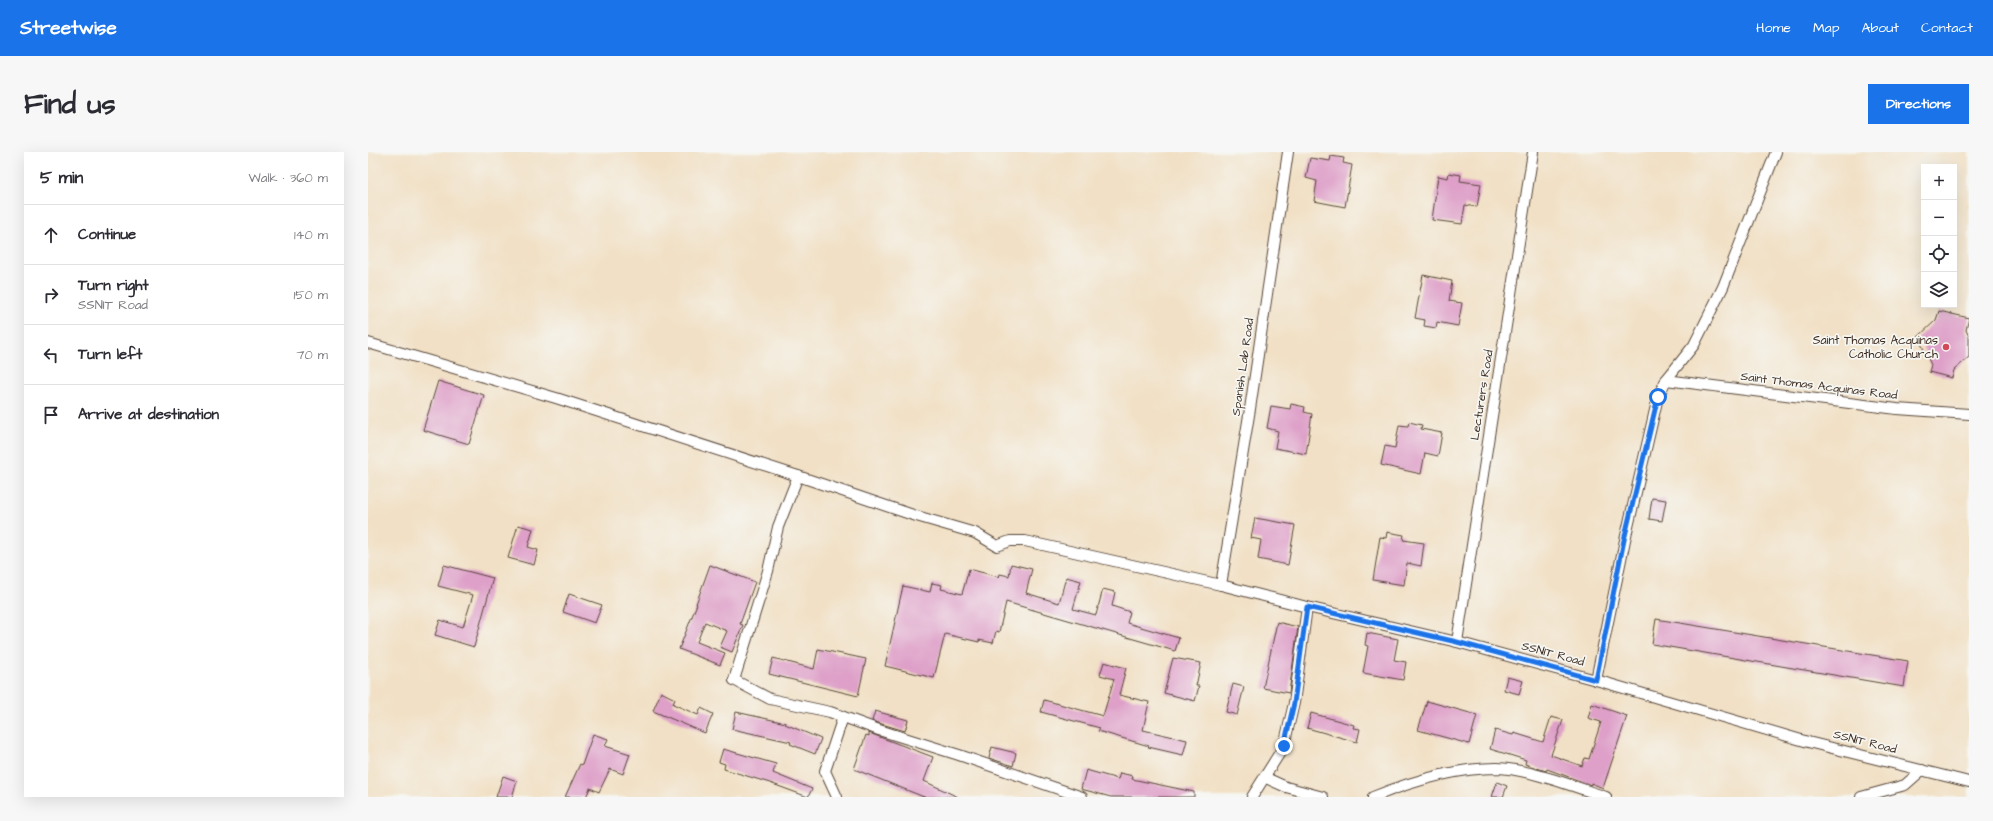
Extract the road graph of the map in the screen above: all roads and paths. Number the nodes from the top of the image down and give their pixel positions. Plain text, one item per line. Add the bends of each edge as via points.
1 (1288, 152) edge
2 (1533, 152) edge
3 (1776, 152) edge
4 (368, 343) edge
5 (1666, 380) junction
6 (1969, 414) edge
7 (798, 476) junction
8 (1221, 584) junction
9 (1307, 607) junction
10 (1457, 642) junction
11 (1596, 680) junction
12 (843, 716) junction
13 (1922, 770) junction
14 (1264, 777) junction
15 (1969, 782) edge
16 (837, 797) edge
17 (1082, 797) edge
18 (1252, 797) edge
19 (1323, 797) edge
20 (1373, 797) edge
21 (1606, 797) edge
22 (1861, 797) edge

1 - 8 street, Spanish Lab Road
2 - 10 street, Lecturers Road
3 - 5 street via 1723,288 1694,345
4 - 7 street, SSNIT Road via 556,398
5 - 6 street, Saint Thomas Acquinas Road via 1897,409
5 - 11 street via 1658,397 1628,524
7 - 8 street, SSNIT Road via 975,533 997,546 1010,541 1025,541
7 - 12 street via 778,527 768,571 734,680 770,699
8 - 9 street, SSNIT Road
9 - 10 street, SSNIT Road
9 - 14 street via 1294,703 1284,746
10 - 11 street, SSNIT Road
11 - 13 street, SSNIT Road via 1808,742
12 - 16 street via 825,771
12 - 17 street
13 - 15 street, SSNIT Road
13 - 22 street via 1905,785
14 - 18 street
14 - 19 street via 1286,787
20 - 21 street via 1404,784 1474,770 1498,768 1530,774

